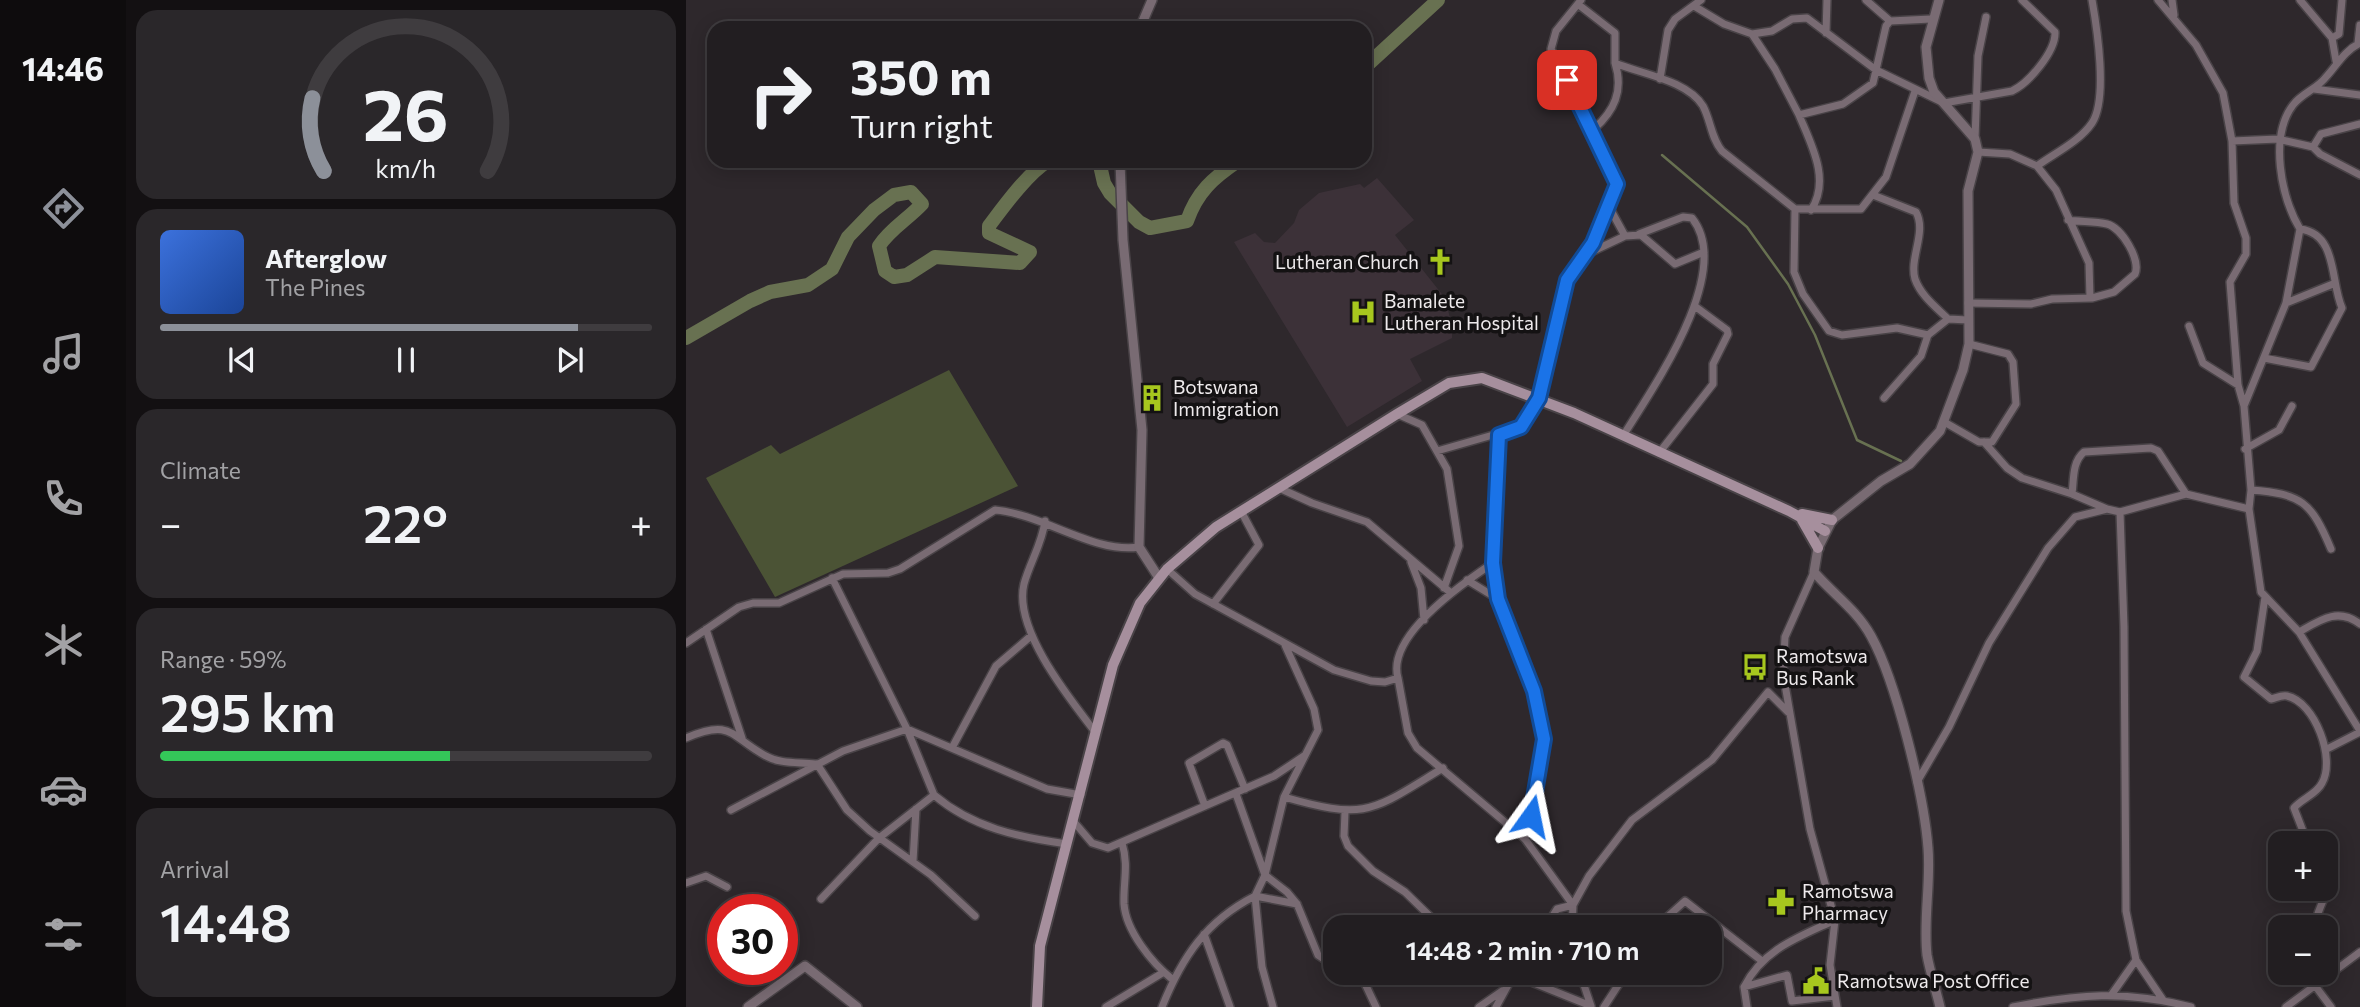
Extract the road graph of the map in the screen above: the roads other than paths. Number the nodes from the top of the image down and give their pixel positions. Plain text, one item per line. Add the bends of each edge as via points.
1 (1152, 0) edge
2 (1827, 0) edge
3 (1866, 0) edge
4 (1939, 0) edge
5 (2022, 0) edge
6 (2092, 0) edge
7 (2158, 0) edge
8 (2172, 0) edge
9 (2300, 0) edge
10 (2342, 0) edge
11 (1580, 2) edge
12 (1698, 3) edge
13 (2174, 16) junction
14 (1986, 18) dead end
15 (1931, 19) junction
16 (1143, 21) edge
17 (1890, 21) junction
18 (2360, 25) edge
19 (1826, 33) junction
20 (1752, 34) junction
21 (2332, 38) junction
22 (2359, 43) edge
23 (2336, 61) junction
24 (1615, 63) junction
25 (1876, 70) junction
26 (1660, 79) junction
27 (2314, 89) junction
28 (1915, 91) junction
29 (1978, 95) junction
30 (2360, 95) edge
31 (1944, 103) junction
32 (1799, 115) junction
33 (2360, 124) edge
34 (1594, 130) junction
35 (1975, 139) junction
36 (2278, 139) junction
37 (2232, 141) junction
38 (2313, 147) junction
39 (1978, 152) junction
40 (2037, 166) junction
41 (1120, 168) edge
42 (2360, 175) edge
43 (1873, 195) junction
44 (1607, 203) junction
45 (1795, 209) junction
46 (1811, 210) junction
47 (2068, 220) junction
48 (2300, 229) junction
49 (1638, 234) junction
50 (1625, 236) junction
51 (1704, 252) junction
52 (1587, 254) junction
53 (2333, 284) junction
54 (2090, 298) junction
55 (1968, 303) junction
56 (2286, 303) junction
57 (1696, 307) junction
58 (1948, 319) junction
59 (1968, 320) junction
60 (2189, 326) dead end
61 (1928, 335) junction
62 (1969, 344) junction
63 (2264, 358) junction
64 (2238, 385) junction
65 (1884, 397) dead end
66 (1539, 398) junction
67 (2244, 406) junction
68 (2292, 406) dead end
69 (1397, 414) junction
70 (1945, 423) junction
71 (1499, 435) junction
72 (1623, 436) junction
73 (1984, 442) junction
74 (2245, 449) junction
75 (1437, 451) junction
76 (1659, 453) junction
77 (1279, 488) junction
78 (2251, 490) junction
79 (2072, 494) junction
80 (2186, 494) junction
81 (2107, 509) junction
82 (2249, 509) junction
83 (1241, 511) junction
84 (2120, 512) junction
85 (1794, 513) junction
86 (1832, 520) junction
87 (1045, 521) junction
88 (1825, 531) junction
89 (1139, 547) junction
90 (1818, 548) junction
91 (2331, 549) dead end
92 (1410, 558) junction
93 (1493, 563) junction
94 (1167, 569) junction
95 (1814, 572) junction
96 (831, 578) junction
97 (1159, 578) junction
98 (1467, 580) junction
99 (1447, 590) junction
100 (2265, 597) junction
101 (1498, 599) junction
102 (1213, 604) junction
103 (1424, 620) junction
104 (2360, 624) edge
105 (706, 629) junction
106 (2299, 632) junction
107 (1032, 635) junction
108 (686, 643) edge
109 (1285, 646) junction
110 (1398, 678) junction
111 (1788, 712) junction
112 (907, 729) junction
113 (2360, 732) edge
114 (1096, 733) junction
115 (686, 738) edge
116 (742, 738) junction
117 (953, 746) junction
118 (2327, 749) junction
119 (1309, 751) junction
120 (817, 764) junction
121 (1444, 768) junction
122 (1917, 782) junction
123 (1245, 789) junction
124 (1236, 793) junction
125 (934, 795) junction
126 (1081, 795) junction
127 (1284, 797) junction
128 (1205, 806) junction
129 (916, 809) junction
130 (731, 810) dead end
131 (1345, 812) junction
132 (1074, 822) junction
133 (2303, 831) edge
134 (879, 838) junction
135 (1525, 839) junction
136 (1067, 844) junction
137 (1122, 844) junction
138 (913, 861) junction
139 (1265, 876) junction
140 (686, 883) edge
141 (727, 887) dead end
142 (1255, 896) junction
143 (821, 899) dead end
144 (1297, 904) junction
145 (1573, 905) junction
146 (1429, 915) edge
147 (1553, 915) edge
148 (1573, 915) edge
149 (1669, 915) edge
150 (1703, 915) edge
151 (975, 916) dead end
152 (1835, 920) junction
153 (1722, 930) edge
154 (1203, 934) junction
155 (2360, 952) edge
156 (1323, 958) edge
157 (2136, 960) junction
158 (1762, 961) junction
159 (1164, 972) junction
160 (1172, 978) junction
161 (1366, 985) edge
162 (1506, 985) edge
163 (1543, 985) edge
164 (1584, 985) edge
165 (1618, 985) edge
166 (1744, 987) junction
167 (2316, 987) junction
168 (1502, 991) junction
169 (2112, 994) junction
170 (1835, 996) junction
171 (2163, 1000) junction
172 (1591, 1006) edge
173 (748, 1007) edge
174 (858, 1007) edge
175 (1037, 1007) edge
176 (1106, 1007) edge
177 (1162, 1007) edge
178 (1230, 1007) edge
179 (1273, 1007) edge
180 (1376, 1007) edge
181 (1479, 1007) edge
182 (1496, 1007) edge
183 (1604, 1007) edge
184 (1747, 1007) edge
185 (1837, 1007) edge
186 (1940, 1007) edge
187 (2012, 1007) edge
188 (2191, 1007) edge
189 (2286, 1007) edge
190 (2331, 1007) edge

1 - 16 street
2 - 19 street
3 - 17 street
4 - 15 street
5 - 29 street via 2050,25 2055,40 2020,87
6 - 40 street via 2097,29 2097,114 2084,133
7 - 13 street
8 - 13 street
9 - 21 street
10 - 21 street via 2339,34
11 - 24 street via 1615,33
11 - 34 street via 1556,31 1552,49
12 - 20 street via 1724,24
12 - 26 street via 1668,30
13 - 37 street via 2219,83
14 - 29 street via 1979,46
15 - 17 street
15 - 31 street via 1926,64 1934,92
17 - 25 street
18 - 22 street
19 - 20 street via 1815,22 1799,18 1772,31
19 - 25 street
20 - 32 street
21 - 23 street
22 - 23 street
23 - 27 street
24 - 26 street
24 - 34 street via 1619,80 1615,105
25 - 28 street
25 - 32 street via 1873,83 1862,93 1829,109
26 - 45 street via 1702,104 1722,151
27 - 30 street
27 - 36 street via 2292,106
28 - 31 street
28 - 43 street via 1890,168
29 - 31 street
29 - 35 street
31 - 35 street
32 - 46 street via 1819,178
33 - 38 street via 2326,131
34 - 44 street via 1596,144 1617,184
35 - 39 street
36 - 37 street
36 - 38 street
36 - 48 street via 2290,211
37 - 64 street via 2234,203 2246,238 2246,254 2230,282
38 - 42 street
39 - 40 street via 2010,154
39 - 55 street via 1967,202
40 - 47 street via 2056,190
41 - 89 street via 1141,408
43 - 46 street via 1858,210
43 - 58 street via 1919,215 1914,276
44 - 50 street
44 - 52 street
45 - 46 street
45 - 61 street via 1794,272 1829,331 1842,335 1897,328
47 - 54 street via 2089,263
47 - 54 street via 2109,225 2137,262 2127,283
48 - 53 street via 2319,235 2332,262
48 - 56 street
49 - 50 street
49 - 51 street via 1675,264
49 - 51 street via 1683,217 1692,218
50 - 52 street
51 - 57 street
52 - 66 street via 1567,280
53 - 56 street
53 - 63 street via 2342,308 2313,365
54 - 55 street via 2031,304
55 - 59 street
56 - 63 street
57 - 72 street
57 - 76 street via 1728,334 1713,364 1713,384
58 - 59 street
58 - 61 street
59 - 62 street
60 - 64 street via 2203,363
61 - 65 street via 1921,356
62 - 70 street
62 - 73 street via 2008,354 2013,362 2016,404 1992,442
63 - 67 street
64 - 67 street
66 - 69 main road via 1482,377 1469,377 1449,383
66 - 71 street via 1521,427
66 - 72 main road
67 - 74 street
68 - 74 street via 2279,430
69 - 75 street via 1422,425
69 - 77 main road
70 - 73 street
70 - 86 street via 1910,464
71 - 75 street
71 - 93 street
72 - 76 main road
73 - 79 street via 2014,474
74 - 78 street
75 - 99 street via 1447,468 1459,546
76 - 85 main road
77 - 83 main road
77 - 92 street via 1367,522
78 - 82 street
78 - 91 street via 2297,498 2322,527
79 - 80 street via 2077,458 2084,452 2151,449 2164,458
79 - 81 street
80 - 82 street
80 - 84 street
81 - 84 street
81 - 122 street via 2075,517 2048,548 1989,643
82 - 100 street via 2258,584
83 - 94 main road
83 - 102 street via 1259,545
84 - 157 street via 2126,911
85 - 86 main road
85 - 88 main road
85 - 90 main road via 1810,529
86 - 88 street
87 - 89 street via 1123,549
87 - 96 street via 995,510 900,569
87 - 107 street via 1024,585 1023,605
88 - 90 street
89 - 97 street
90 - 95 street
92 - 99 street
92 - 103 street via 1421,588
93 - 98 street
93 - 101 street
94 - 97 main road
94 - 102 street
95 - 111 street via 1785,637
95 - 122 street via 1843,598 1871,635
96 - 105 street via 779,603 739,607
96 - 112 street
97 - 114 main road via 1140,603 1122,640
98 - 99 street
98 - 101 street
99 - 103 street
100 - 106 street
100 - 118 street via 2257,650 2244,677 2271,699 2286,696 2300,703
101 - 135 street via 1534,691 1544,739
102 - 109 street
103 - 110 street via 1397,658
104 - 106 street via 2337,615
105 - 108 street
105 - 116 street
106 - 113 street
107 - 114 street
107 - 117 street via 996,666
109 - 110 street via 1360,678 1385,682
109 - 119 street via 1314,709 1318,730
110 - 121 street via 1412,741
111 - 145 street via 1768,692 1712,760 1632,820
111 - 152 street via 1810,829
112 - 117 street
112 - 120 street
112 - 125 street
113 - 118 street
114 - 126 main road
115 - 116 street via 719,729
116 - 120 street via 765,756
117 - 126 street via 1047,789
118 - 133 street via 2323,783 2294,808
119 - 123 street via 1288,769
119 - 127 street
120 - 130 street
120 - 134 street via 847,810
121 - 131 street via 1375,808
121 - 135 street
122 - 186 street via 1928,854 1927,953
123 - 124 street
123 - 128 street via 1223,743 1189,763
124 - 128 street
124 - 139 street
125 - 129 street
125 - 136 street via 988,827
126 - 132 main road
127 - 131 street
127 - 139 street
128 - 137 street
129 - 134 street
129 - 138 street
131 - 146 street via 1348,846
132 - 136 main road
132 - 137 street via 1098,847
134 - 138 street
134 - 143 street
135 - 145 street
136 - 175 main road via 1040,946
137 - 159 street via 1127,862 1124,906 1131,926
138 - 151 street
139 - 142 street
139 - 144 street
140 - 141 street via 703,876
142 - 144 street
142 - 154 street via 1221,916
142 - 179 street via 1261,955
144 - 156 street
145 - 147 street via 1557,909
145 - 148 street
149 - 150 street via 1685,901
152 - 158 street via 1791,940
152 - 170 street via 1830,965
153 - 158 street
154 - 160 street
154 - 178 street
155 - 167 street
157 - 169 street
157 - 171 street
158 - 166 street
159 - 160 street
159 - 176 street
160 - 177 street
161 - 180 street
162 - 168 street
163 - 172 street
164 - 172 street
165 - 183 street
166 - 170 street via 1787,975 1792,1001
166 - 184 street
167 - 189 street
167 - 190 street
168 - 181 street
168 - 182 street
169 - 171 street
169 - 187 street
170 - 185 street
171 - 188 street
173 - 174 street via 805,966

